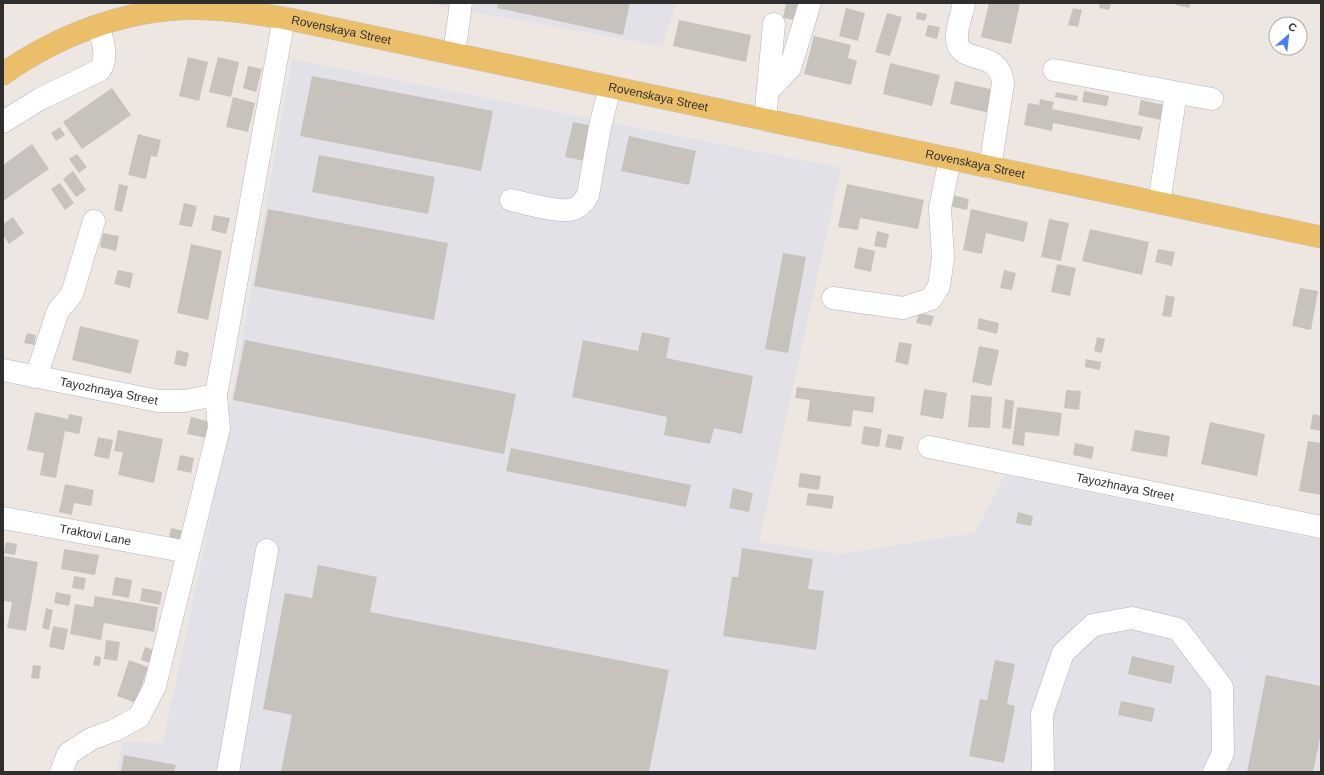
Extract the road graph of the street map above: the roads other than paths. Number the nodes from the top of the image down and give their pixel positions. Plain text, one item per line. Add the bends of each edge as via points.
1 (461, 3) edge
2 (810, 3) edge
3 (964, 3) edge
4 (284, 18) junction
5 (774, 24) dead end
6 (99, 26) junction
7 (454, 54) junction
8 (1054, 70) dead end
9 (3, 74) edge
10 (610, 87) junction
11 (768, 91) junction
12 (1176, 93) junction
13 (1212, 99) dead end
14 (765, 120) junction
15 (3, 122) edge
16 (950, 159) junction
17 (990, 168) junction
18 (511, 200) dead end
19 (1159, 203) junction
20 (94, 221) dead end
21 (1321, 236) edge
22 (833, 298) dead end
23 (3, 370) edge
24 (36, 377) junction
25 (216, 395) junction
26 (929, 447) dead end
27 (3, 518) edge
28 (1321, 527) edge
29 (267, 550) dead end
30 (188, 552) junction
31 (61, 772) edge
32 (228, 772) edge
33 (1043, 772) edge
34 (1214, 772) edge

1 - 7 street
2 - 11 street via 790,68
3 - 17 street via 957,35 958,44 968,55 993,63 1002,75 1003,83
4 - 6 main road, Rovenskaya Street via 207,9 164,11 132,16
4 - 7 main road, Rovenskaya Street
4 - 25 street
5 - 11 street
6 - 9 main road, Rovenskaya Street via 55,43
6 - 15 street via 105,52 100,70 40,99
7 - 10 main road, Rovenskaya Street
8 - 12 street
10 - 14 main road, Rovenskaya Street
10 - 18 street via 588,195 583,203 575,209 566,211
11 - 14 street
12 - 13 street
12 - 19 street
14 - 16 main road, Rovenskaya Street
16 - 17 main road, Rovenskaya Street
16 - 22 street via 940,208 943,258 939,286 931,299 903,308
17 - 19 main road, Rovenskaya Street
19 - 21 main road, Rovenskaya Street
20 - 24 street via 72,294 58,311
23 - 24 street, Tayozhnaya Street
24 - 25 street, Tayozhnaya Street via 158,401 184,401
25 - 30 street via 219,428
26 - 28 street, Tayozhnaya Street
27 - 30 street, Traktovi Lane
29 - 32 street
30 - 31 street via 155,686 139,717 116,730 91,739 68,754
33 - 34 street via 1042,714 1063,653 1093,625 1132,618 1178,629 1222,687 1223,753

